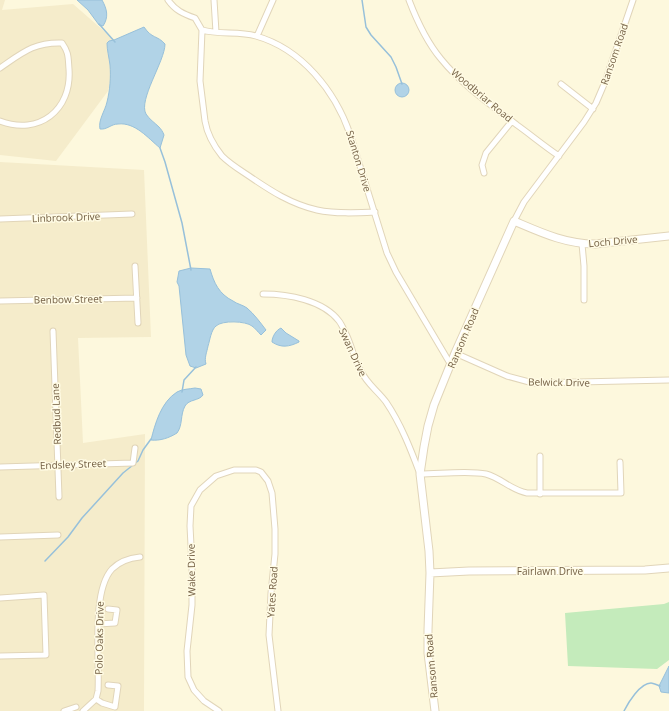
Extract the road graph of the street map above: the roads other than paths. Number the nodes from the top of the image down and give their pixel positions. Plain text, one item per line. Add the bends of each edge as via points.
1 (168, 0) edge
2 (214, 0) edge
3 (273, 0) edge
4 (409, 0) edge
5 (633, 0) edge
6 (202, 30) junction
7 (216, 32) junction
8 (258, 36) junction
9 (0, 68) edge
10 (560, 84) dead end
11 (593, 109) junction
12 (0, 121) edge
13 (512, 121) junction
14 (559, 156) junction
15 (484, 173) dead end
16 (375, 212) junction
17 (132, 214) dead end
18 (0, 219) edge
19 (514, 221) junction
20 (669, 236) edge
21 (582, 244) junction
22 (135, 266) dead end
23 (263, 294) dead end
24 (137, 298) junction
25 (584, 300) dead end
26 (0, 301) edge
27 (138, 323) dead end
28 (53, 331) dead end
29 (455, 353) junction
30 (451, 365) junction
31 (669, 380) edge
32 (134, 448) dead end
33 (540, 456) dead end
34 (620, 462) dead end
35 (58, 465) junction
36 (0, 467) edge
37 (420, 474) junction
38 (263, 475) joint
39 (540, 494) junction
40 (59, 497) dead end
41 (58, 535) dead end
42 (0, 537) edge
43 (140, 557) dead end
44 (669, 568) edge
45 (430, 573) junction
46 (0, 598) edge
47 (108, 609) dead end
48 (98, 624) junction
49 (0, 656) edge
50 (108, 685) dead end
51 (96, 699) junction
52 (76, 707) dead end
53 (64, 711) edge
54 (83, 711) edge
55 (219, 711) edge
56 (278, 711) edge
57 (435, 711) edge

1 - 6 street via 182,14 195,18
2 - 7 street
3 - 8 street
4 - 13 street, Woodbriar Road via 418,24 440,59
5 - 11 street, Ransom Road
6 - 7 street, Stanton Drive
6 - 16 street via 200,81 205,121 212,142 222,155 264,187 298,205 338,212
7 - 8 street, Stanton Drive
8 - 16 street, Stanton Drive via 294,54 335,99 344,116
9 - 12 street via 34,46 49,42 62,43 68,51 70,78 67,93 59,107 47,118 33,124 19,126
10 - 11 street
11 - 14 street, Ransom Road
13 - 14 street, Woodbriar Road
13 - 15 street via 486,153 482,165
14 - 19 street, Ransom Road via 524,202
16 - 30 street, Stanton Drive via 387,253 396,272
17 - 18 street, Linbrook Drive
19 - 21 street, Loch Drive via 550,237
19 - 29 street, Ransom Road
20 - 21 street, Loch Drive
21 - 25 street
22 - 24 street
23 - 37 street, Swan Drive via 284,295 321,305 338,320 360,371 396,419
24 - 26 street, Benbow Street
24 - 27 street
28 - 35 street, Redbud Lane
29 - 30 street, Ransom Road
29 - 31 street, Belwick Drive via 507,376 533,383
30 - 37 street, Ransom Road via 428,426
32 - 35 street, Endsley Street via 133,463
33 - 39 street
34 - 39 street via 621,493
35 - 36 street, Endsley Street
35 - 40 street, Redbud Lane
37 - 39 street via 485,474 517,491
37 - 45 street, Ransom Road
38 - 55 street, Wake Drive via 256,470 234,470 216,476 200,490 191,506 192,605 187,651 188,677 204,702
38 - 56 street, Yates Road via 272,493 275,529 269,635
41 - 42 street
43 - 48 street, Polo Oaks Drive via 125,560 112,569 104,582 99,599
44 - 45 street, Fairlawn Drive
45 - 57 street, Ransom Road via 428,648
46 - 49 street via 44,595 46,655
47 - 48 street via 117,610 115,624
48 - 51 street, Polo Oaks Drive via 99,677
50 - 51 street via 118,686 115,707
51 - 54 street
52 - 53 street

